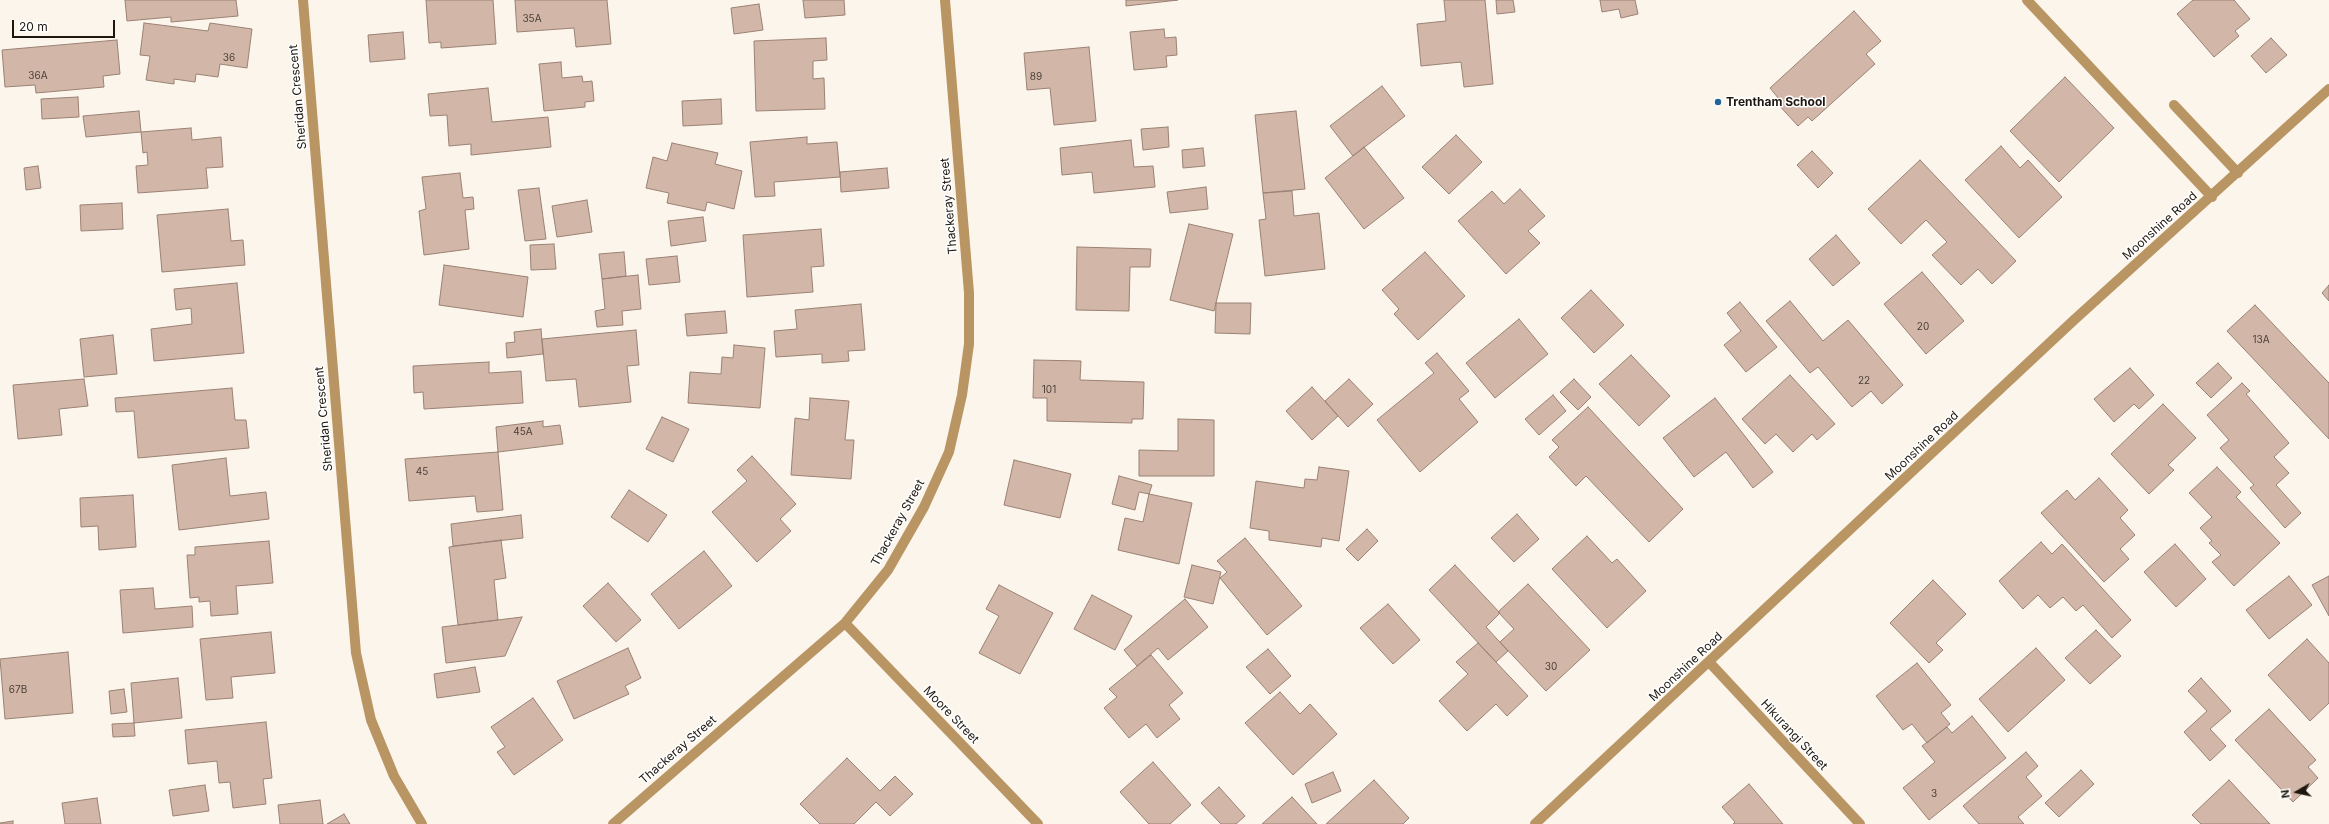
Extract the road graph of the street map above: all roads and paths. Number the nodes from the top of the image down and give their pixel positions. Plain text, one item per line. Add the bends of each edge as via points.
1 (303, 0) edge
2 (945, 0) edge
3 (2027, 0) edge
4 (2329, 89) edge
5 (2174, 105) dead end
6 (2238, 173) junction
7 (2212, 198) junction
8 (845, 623) junction
9 (1710, 663) junction
10 (422, 824) edge
11 (613, 824) edge
12 (1038, 824) edge
13 (1535, 824) edge
14 (1860, 824) edge

1 - 10 street, Sheridan Crescent via 356,653 371,720 394,776
2 - 8 street, Thackeray Street via 969,293 969,344 962,395 949,452 924,507 888,570
3 - 7 street
4 - 6 street, Moonshine Road
5 - 6 street
6 - 7 street, Moonshine Road
7 - 9 street, Moonshine Road via 2074,320
8 - 11 street, Thackeray Street
8 - 12 street, Moore Street
9 - 13 street, Moonshine Road
9 - 14 street, Hikurangi Street

